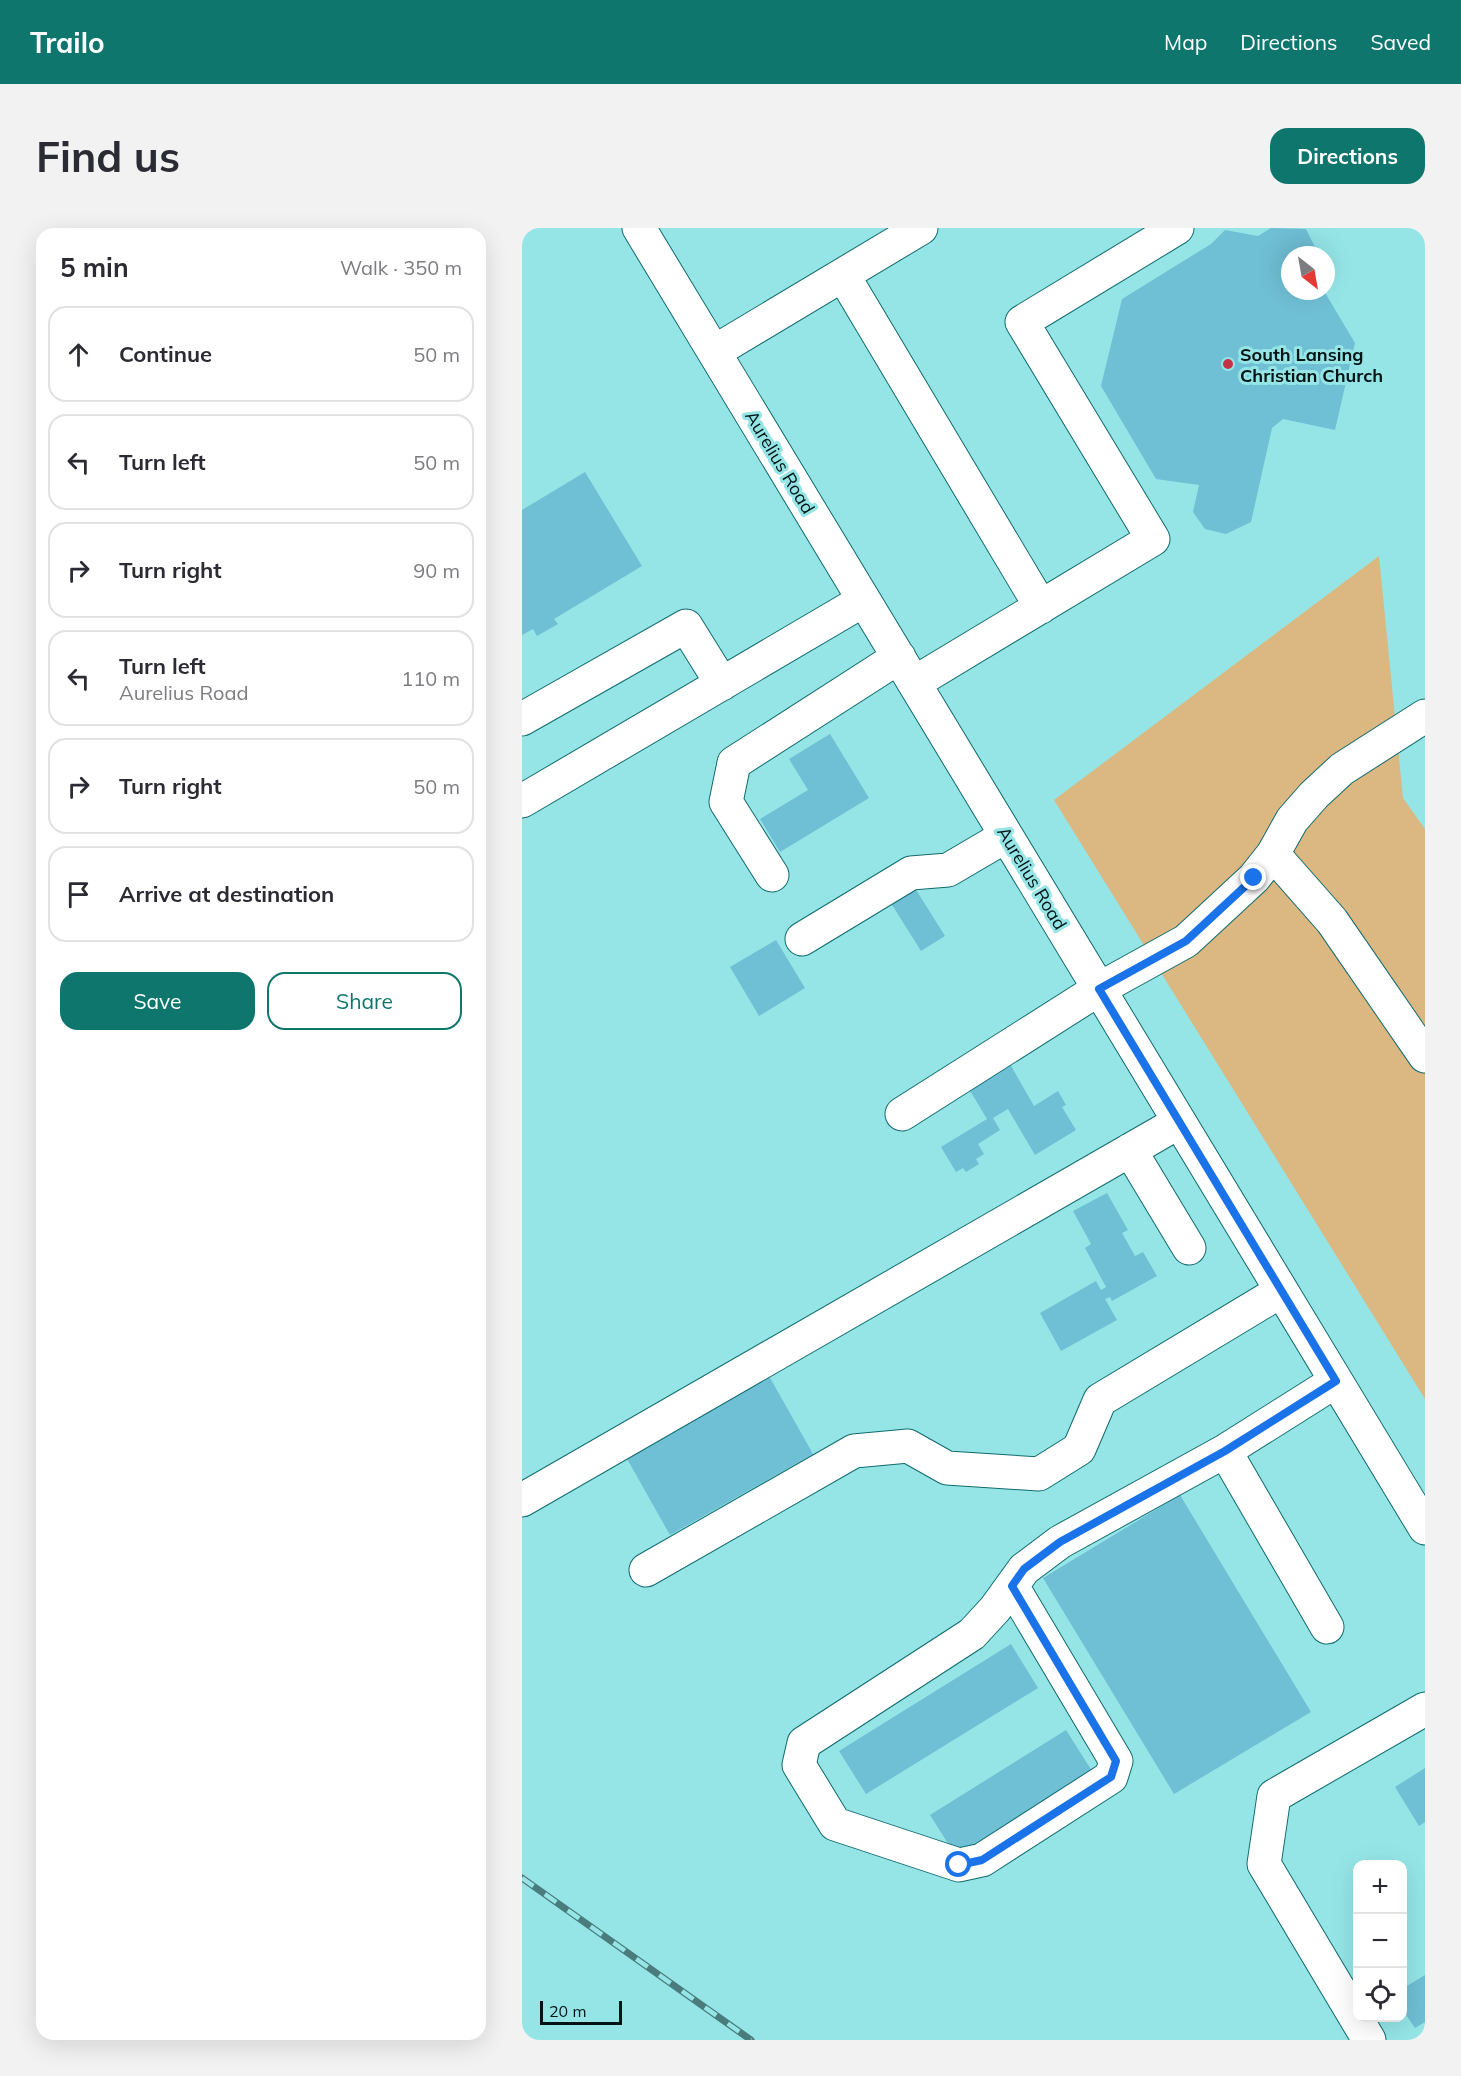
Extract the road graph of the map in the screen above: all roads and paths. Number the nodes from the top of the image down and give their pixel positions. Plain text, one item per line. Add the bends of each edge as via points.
1 (639, 228) edge
2 (921, 228) edge
3 (1177, 228) edge
4 (843, 275) junction
5 (714, 352) junction
6 (864, 600) junction
7 (1041, 607) junction
8 (906, 670) junction
9 (722, 684) junction
10 (1425, 716) edge
11 (522, 719) edge
12 (522, 801) edge
13 (1006, 836) junction
14 (1273, 854) junction
15 (772, 875) dead end
16 (802, 939) dead end
17 (1099, 989) junction
18 (1425, 1056) edge
19 (902, 1114) dead end
20 (1179, 1122) junction
21 (1130, 1150) junction
22 (1189, 1248) dead end
23 (1281, 1291) junction
24 (1336, 1381) junction
25 (1225, 1451) junction
26 (522, 1500) edge
27 (1425, 1528) edge
28 (646, 1570) dead end
29 (1012, 1586) junction
30 (1327, 1627) dead end
31 (1425, 1709) edge
32 (1370, 2040) edge

1 - 5 street, Aurelius Road
2 - 4 street
3 - 7 street via 1022,322 1153,539
4 - 5 street
4 - 7 street
5 - 6 street, Aurelius Road
6 - 8 street, Aurelius Road
6 - 9 street
7 - 8 street
8 - 13 street, Aurelius Road
8 - 15 street via 734,762 726,802
9 - 11 street via 686,626
9 - 12 street
10 - 14 street via 1342,769 1292,820
13 - 16 street via 948,870 912,873
13 - 17 street, Aurelius Road
14 - 17 street via 1254,878 1186,941
14 - 18 street via 1332,921
17 - 19 street
17 - 20 street, Aurelius Road
20 - 21 street
20 - 23 street, Aurelius Road
21 - 22 street
21 - 26 street
23 - 24 street, Aurelius Road
23 - 28 street via 1100,1400 1079,1449 1039,1474 947,1468 908,1446 854,1451
24 - 25 street
24 - 27 street, Aurelius Road
25 - 29 street via 1060,1542 1024,1569
25 - 30 street
29 - 29 street via 972,1634 804,1743 798,1766 835,1824 959,1865 982,1860 1111,1777 1116,1761
31 - 32 street via 1274,1796 1264,1864

